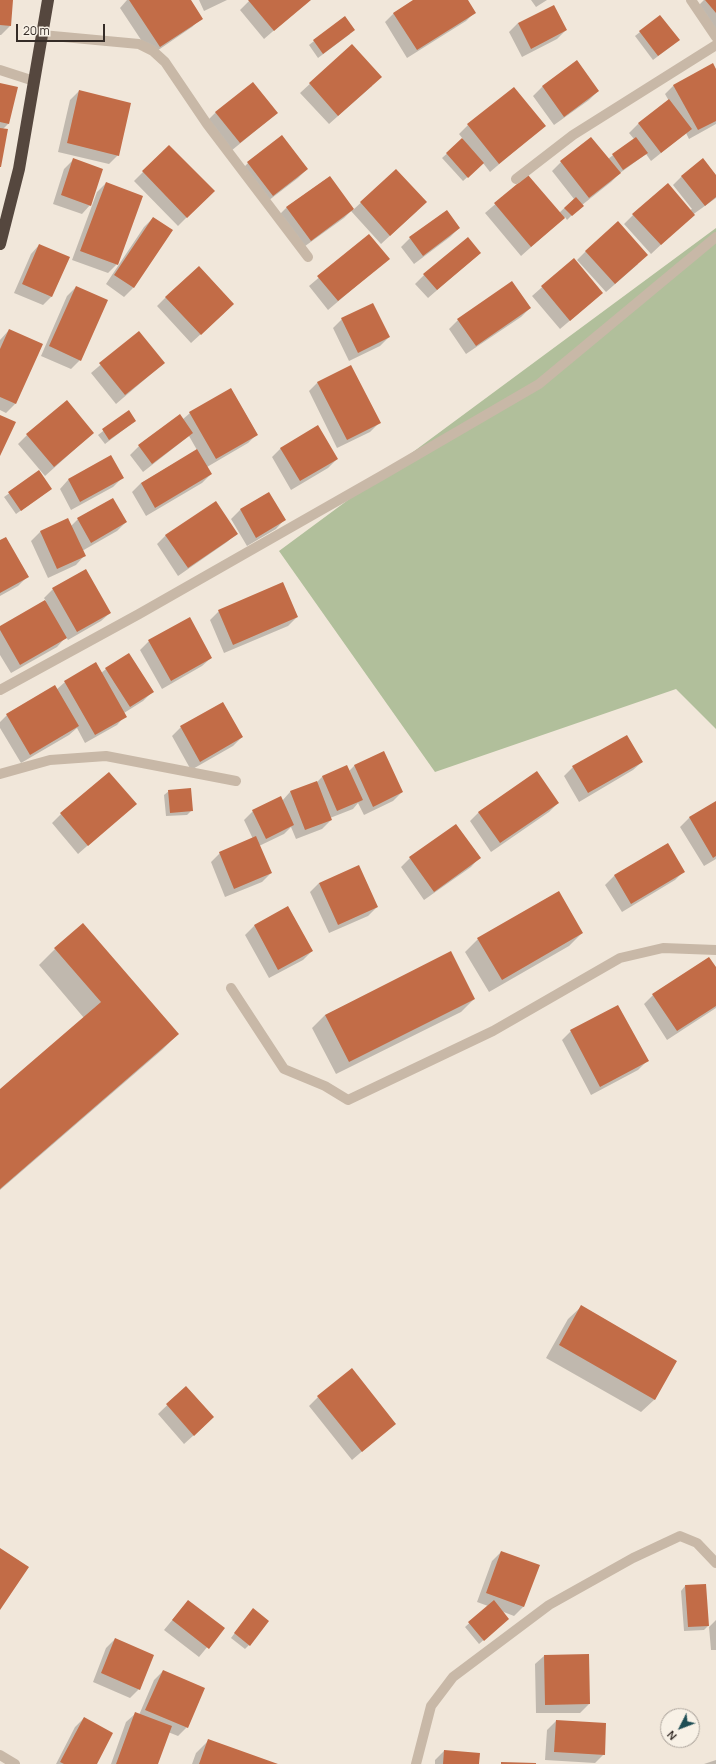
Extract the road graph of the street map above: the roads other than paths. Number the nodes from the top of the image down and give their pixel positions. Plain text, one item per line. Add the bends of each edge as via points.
1 (48, 0) edge
2 (691, 0) edge
3 (42, 35) junction
4 (716, 37) edge
5 (716, 45) edge
6 (0, 70) edge
7 (34, 80) junction
8 (516, 179) dead end
9 (716, 237) edge
10 (0, 244) edge
11 (308, 257) dead end
12 (0, 690) edge
13 (0, 774) edge
14 (236, 781) dead end
15 (716, 950) edge
16 (231, 988) dead end
17 (716, 1563) edge
18 (0, 1755) edge
19 (15, 1764) edge
20 (416, 1764) edge

1 - 3 highway
2 - 4 street
3 - 7 highway
3 - 11 street via 139,44 153,51 165,62 207,124
5 - 8 street via 573,135
6 - 7 street
7 - 10 highway via 20,169
9 - 12 street via 539,384 340,500
13 - 14 street via 50,760 106,756
15 - 16 street via 663,948 620,958 493,1031 348,1100 325,1086 284,1069
17 - 20 street via 697,1542 680,1536 633,1558 549,1605 453,1677 431,1706
18 - 19 street

